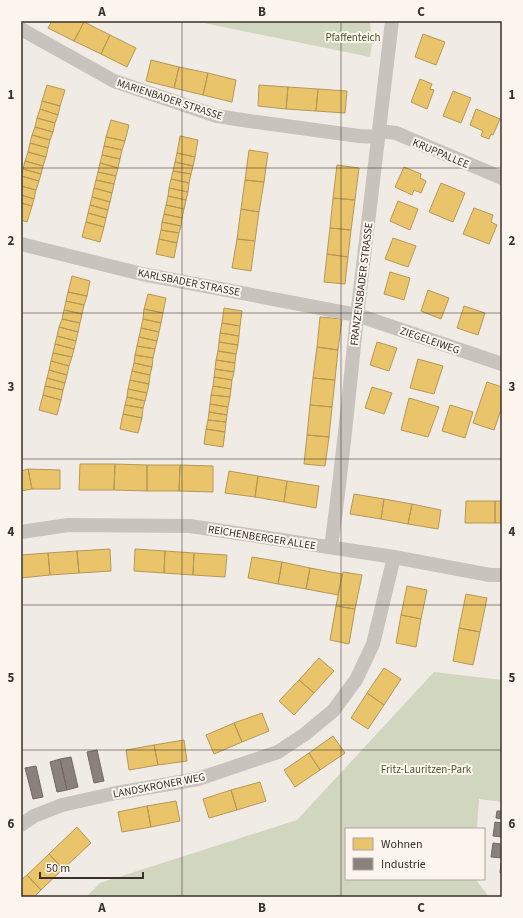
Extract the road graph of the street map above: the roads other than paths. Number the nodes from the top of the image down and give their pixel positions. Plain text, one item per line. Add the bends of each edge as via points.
1 (392, 21) edge
2 (21, 29) edge
3 (379, 134) junction
4 (502, 178) edge
5 (21, 244) edge
6 (357, 315) junction
7 (502, 364) edge
8 (21, 532) edge
9 (331, 547) junction
10 (394, 557) junction
11 (502, 575) edge
12 (21, 825) edge

1 - 3 street, FRANZENSBADER STRASSE
2 - 3 street, MARIENBADER STRASSE via 114,81 217,116 359,136
3 - 4 street, KRUPPALLEE via 396,134
3 - 6 street, FRANZENSBADER STRASSE
5 - 6 street, KARLSBADER STRASSE via 146,274
6 - 7 street, ZIEGELEIWEG
6 - 9 street, FRANZENSBADER STRASSE via 340,486
8 - 9 street, REICHENBERGER ALLEE via 68,525 190,526
9 - 10 street, REICHENBERGER ALLEE
10 - 11 street, REICHENBERGER ALLEE
10 - 12 street, LANDSKRONER WEG via 373,644 356,680 333,711 305,734 278,752 198,779 62,805 34,816

